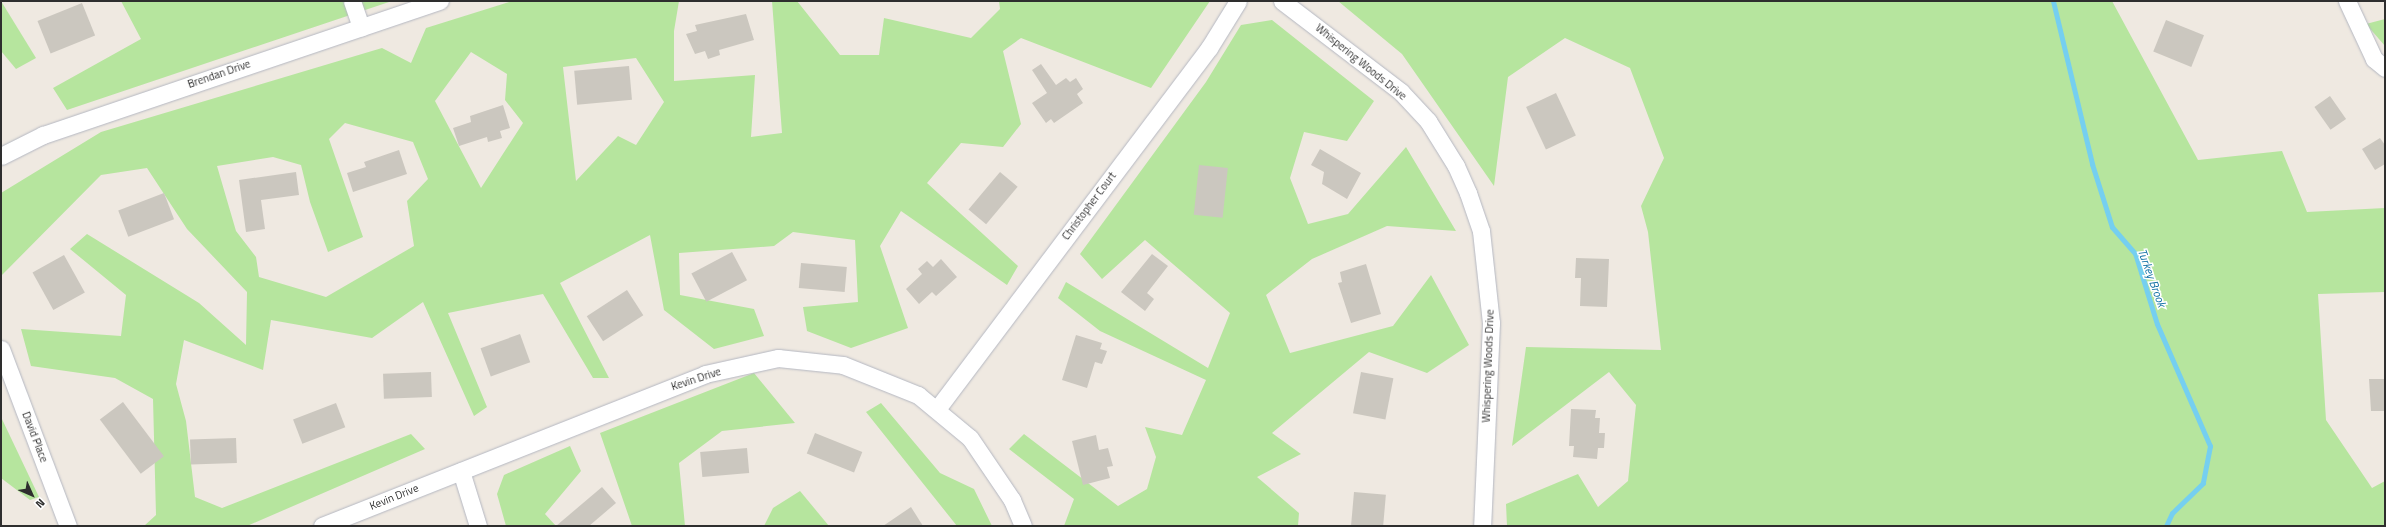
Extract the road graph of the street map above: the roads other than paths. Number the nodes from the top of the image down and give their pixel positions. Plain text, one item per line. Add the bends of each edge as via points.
1 (352, 1) edge
2 (440, 1) edge
3 (1238, 1) edge
4 (1282, 1) edge
5 (2347, 1) edge
6 (361, 27) junction
7 (2385, 68) edge
8 (1, 156) edge
9 (1, 349) edge
10 (937, 409) junction
11 (461, 471) junction
12 (68, 526) edge
13 (322, 526) edge
14 (478, 526) edge
15 (1023, 526) edge
16 (1482, 526) edge

1 - 6 street
2 - 6 street, Brendan Drive
3 - 10 street, Christopher Court via 1209,48
4 - 16 street, Whispering Woods Drive via 1401,92 1428,121 1456,166 1468,193 1481,231 1491,322
5 - 7 street via 2374,59
6 - 8 street, Brendan Drive via 43,135
9 - 12 street, David Place
10 - 11 street, Kevin Drive via 918,395 843,365 778,358 705,374
10 - 15 street, Kevin Drive via 970,438 993,469 1012,500
11 - 13 street, Kevin Drive
11 - 14 street

